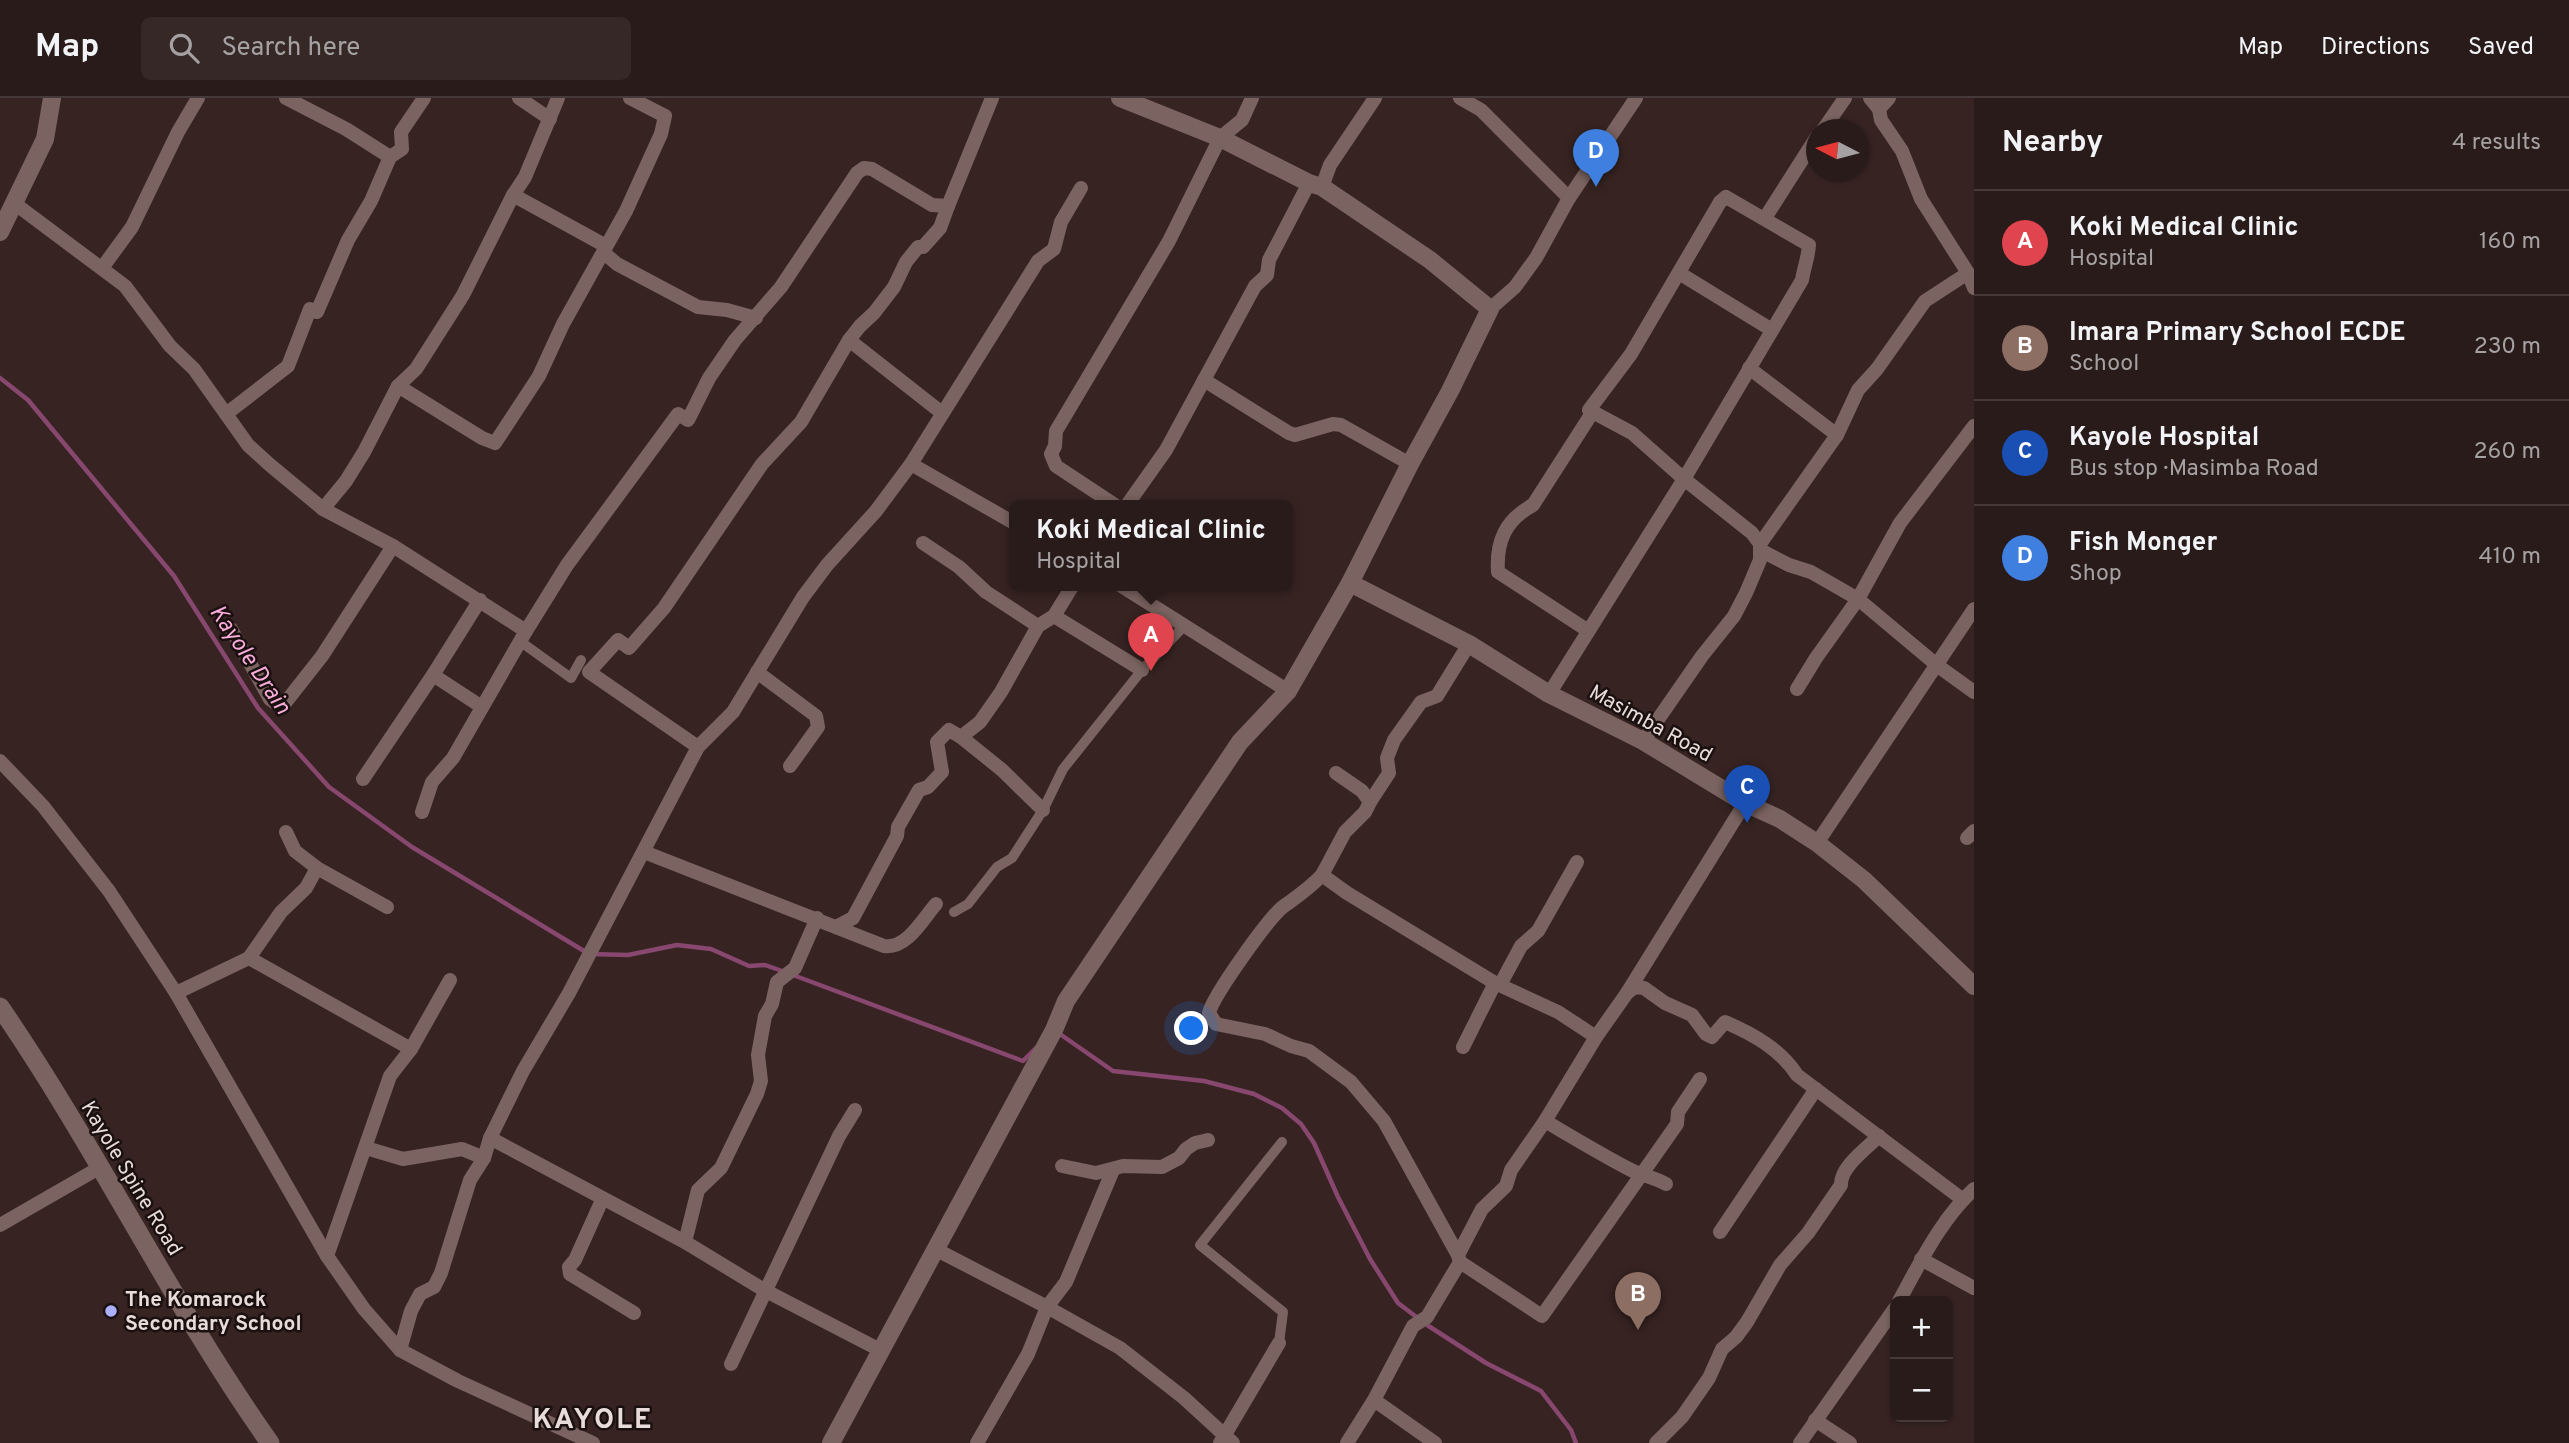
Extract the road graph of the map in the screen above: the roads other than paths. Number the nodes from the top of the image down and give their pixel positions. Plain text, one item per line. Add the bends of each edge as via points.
1 (52, 98) edge
2 (198, 98) edge
3 (286, 98) edge
4 (424, 98) edge
5 (519, 98) edge
6 (558, 98) edge
7 (630, 98) edge
8 (992, 98) edge
9 (1121, 98) edge
10 (1252, 98) edge
11 (1375, 98) edge
12 (1461, 98) edge
13 (1636, 98) edge
14 (1845, 98) edge
15 (1879, 102) edge
16 (550, 118) junction
17 (1831, 119) edge
18 (1220, 138) junction
19 (1806, 154) edge
20 (390, 157) junction
21 (1315, 185) junction
22 (1081, 188) dead end
23 (513, 195) junction
24 (1569, 198) junction
25 (14, 202) junction
26 (948, 206) junction
27 (1765, 218) junction
28 (0, 232) edge
29 (605, 249) junction
30 (102, 268) junction
31 (1679, 273) junction
32 (1968, 273) junction
33 (1974, 288) edge
34 (1490, 309) junction
35 (756, 318) junction
36 (1772, 330) junction
37 (849, 340) junction
38 (1749, 368) junction
39 (1204, 380) junction
40 (398, 386) junction
41 (942, 413) junction
42 (1592, 413) junction
43 (226, 414) junction
44 (1974, 426) edge
45 (1837, 435) junction
46 (911, 464) junction
47 (1410, 464) junction
48 (1684, 479) junction
49 (1107, 500) edge
50 (1131, 500) edge
51 (323, 509) junction
52 (1009, 520) edge
53 (923, 543) dead end
54 (393, 546) junction
55 (1760, 547) junction
56 (1350, 583) junction
57 (1069, 591) edge
58 (1130, 591) edge
59 (1858, 599) junction
60 (480, 600) junction
61 (1974, 609) edge
62 (1054, 616) junction
63 (1185, 625) junction
64 (1038, 626) junction
65 (231, 629) dead end
66 (1587, 631) junction
67 (523, 637) junction
68 (1469, 644) junction
69 (581, 660) dead end
70 (1938, 666) junction
71 (1142, 670) junction
72 (757, 672) junction
73 (433, 675) junction
74 (1797, 689) dead end
75 (1288, 691) junction
76 (1974, 692) edge
77 (1549, 694) junction
78 (482, 706) junction
79 (961, 737) junction
80 (1643, 741) junction
81 (698, 747) junction
82 (0, 761) edge
83 (790, 766) dead end
84 (1336, 773) dead end
85 (363, 779) dead end
86 (1370, 802) junction
87 (1745, 803) junction
88 (1042, 810) junction
89 (422, 812) dead end
90 (286, 832) dead end
91 (1817, 843) junction
92 (644, 852) junction
93 (1577, 863) dead end
94 (317, 868) junction
95 (1322, 875) junction
96 (936, 904) dead end
97 (387, 907) dead end
98 (954, 912) dead end
99 (817, 918) junction
100 (836, 927) junction
101 (249, 958) junction
102 (450, 980) dead end
103 (1498, 984) junction
104 (1974, 986) edge
105 (176, 993) junction
106 (1627, 993) junction
107 (2, 1014) edge
108 (1596, 1037) junction
109 (1463, 1047) dead end
110 (411, 1049) junction
111 (1700, 1079) dead end
112 (1816, 1089) junction
113 (855, 1110) dead end
114 (1545, 1121) junction
115 (1879, 1136) junction
116 (490, 1138) junction
117 (1208, 1140) dead end
118 (1282, 1142) dead end
119 (366, 1148) junction
120 (484, 1158) junction
121 (1062, 1166) dead end
122 (99, 1168) junction
123 (1113, 1170) junction
124 (1642, 1175) junction
125 (1666, 1184) dead end
126 (1974, 1189) edge
127 (1962, 1199) junction
128 (603, 1200) junction
129 (1, 1222) edge
130 (1720, 1232) dead end
131 (685, 1242) junction
132 (935, 1249) junction
133 (327, 1256) junction
134 (1459, 1258) junction
135 (1921, 1259) junction
136 (1974, 1288) edge
137 (764, 1290) junction
138 (1902, 1296) edge
139 (1047, 1307) junction
140 (634, 1313) dead end
141 (1890, 1315) edge
142 (1279, 1343) joint
143 (400, 1350) junction
144 (882, 1352) junction
145 (731, 1364) dead end
146 (1374, 1400) junction
147 (1815, 1420) junction
148 (1225, 1441) edge
149 (270, 1443) edge
150 (593, 1443) edge
151 (832, 1443) edge
152 (977, 1443) edge
153 (1348, 1443) edge
154 (1435, 1443) edge
155 (1656, 1443) edge
156 (1800, 1443) edge
157 (1850, 1443) edge

1 - 25 street via 45,139
2 - 30 street via 132,227
3 - 20 street
4 - 20 street via 401,132 402,149
5 - 16 street
6 - 16 street
7 - 29 street via 665,116 661,134
8 - 26 street
9 - 18 street
10 - 18 street via 1242,120
11 - 21 street
12 - 24 street via 1481,110
13 - 24 street
14 - 17 street
15 - 32 street via 1881,120 1902,151 1921,199
16 - 23 street
18 - 21 street
18 - 49 street via 1169,241 1056,431 1051,454 1056,466
19 - 27 street
20 - 43 street via 317,312 310,309 288,366
21 - 34 street via 1430,260
21 - 39 street
22 - 41 street via 1061,222 1054,249 1038,261
23 - 29 street
23 - 40 street via 463,295 416,369
24 - 34 street via 1515,287
25 - 28 street
25 - 30 street
26 - 35 street via 932,205 864,168
26 - 37 street via 940,228 918,247 881,304
27 - 31 street via 1726,197
27 - 36 street via 1809,245 1802,280
29 - 35 street via 617,264 698,307
29 - 40 street via 539,376 495,443
30 - 43 street via 125,286
31 - 36 street
31 - 42 street via 1631,354 1591,405
32 - 33 street
32 - 45 street via 1925,301 1858,390
34 - 47 street
35 - 67 street via 735,340 688,420 678,414 622,488
36 - 38 street
37 - 41 street
37 - 81 street via 801,422 748,483 664,608 629,648 618,640 589,672
38 - 45 street
38 - 48 street
39 - 47 street via 1289,433 1341,425
39 - 50 street via 1166,450
40 - 51 street via 364,452
41 - 46 street
42 - 48 street via 1632,433
42 - 66 street via 1533,505 1519,512 1499,540 1497,554 1499,572
43 - 51 street via 248,445
44 - 59 street via 1900,523
45 - 55 street
46 - 52 street
46 - 72 street via 803,597
47 - 56 street
48 - 55 street via 1752,533
48 - 66 street
51 - 54 street
53 - 64 street
54 - 60 street
54 - 65 street via 322,656 285,703 277,705 270,699
55 - 59 street
55 - 80 street via 1760,560 1734,616
56 - 68 street, Masimba Road
56 - 75 street
57 - 62 street
58 - 63 street
59 - 70 street
59 - 74 street
60 - 67 street
60 - 73 street
61 - 70 street
62 - 64 street
62 - 71 street
63 - 71 street
63 - 75 street
64 - 79 street via 987,712
66 - 77 street
67 - 69 street via 571,678
67 - 78 street
68 - 77 street, Masimba Road
68 - 86 street via 1437,696 1421,702 1394,740 1387,758 1389,773
70 - 76 street
70 - 91 street
71 - 88 street via 1063,769
72 - 81 street via 733,712
72 - 83 street via 818,721
73 - 78 street
73 - 85 street
75 - 132 street via 1240,742 1066,1001
77 - 80 street, Masimba Road
78 - 89 street via 453,758 432,782
79 - 88 street
79 - 100 street via 949,730 937,742 942,772 919,790 853,918
80 - 87 street, Masimba Road
81 - 92 street
82 - 105 street via 43,806 109,891
84 - 86 street
86 - 95 street via 1345,832
87 - 91 street, Masimba Road
87 - 106 street
88 - 98 street via 1012,858 997,867 968,904
90 - 94 street via 295,851
91 - 104 street, Masimba Road via 1864,880
92 - 99 street
92 - 116 street
93 - 103 street via 1538,931 1521,946
94 - 97 street
94 - 101 street
95 - 103 street
95 - 134 street via 1264,926 1209,1013 1216,1024 1265,1034 1309,1051 1351,1082 1384,1121
96 - 100 street via 894,947
99 - 100 street
99 - 131 street via 795,968 777,982 758,1055 761,1081 757,1094 721,1168 698,1190
101 - 105 street
101 - 110 street
102 - 110 street
103 - 108 street via 1558,1012
103 - 109 street
105 - 133 street
106 - 108 street
106 - 112 street via 1644,988 1692,1015 1712,1037 1725,1022 1755,1036
107 - 122 main road, Kayole Spine Road via 40,1066
108 - 114 street
110 - 119 street via 390,1076
111 - 124 street via 1678,1112 1677,1124
112 - 115 street
112 - 130 street
113 - 137 street
114 - 124 street
114 - 134 street via 1511,1170 1506,1186 1482,1209
115 - 127 street
115 - 155 street via 1849,1166 1841,1185 1780,1265 1747,1322 1721,1349 1709,1378 1682,1417
116 - 120 street
116 - 128 street
117 - 123 street via 1195,1143 1162,1167
118 - 142 street via 1200,1245 1283,1312
119 - 120 street via 402,1159 462,1149
119 - 133 street
120 - 143 street via 470,1180 441,1273 411,1311
121 - 123 street via 1089,1172
122 - 129 street
122 - 149 main road, Kayole Spine Road
123 - 139 street via 1066,1282
124 - 125 street
124 - 134 street via 1542,1316
126 - 127 street
127 - 135 street
128 - 131 street
128 - 140 street via 569,1267 570,1274
131 - 137 street
132 - 139 street
132 - 144 street
133 - 143 street
134 - 146 street via 1427,1317 1413,1326
135 - 136 street
135 - 138 street
137 - 144 street
137 - 145 street
139 - 148 street via 1120,1348 1184,1398
139 - 152 street via 1028,1354
141 - 147 street
142 - 148 street
143 - 150 street
144 - 151 street
146 - 153 street
146 - 154 street
147 - 156 street
147 - 157 street

